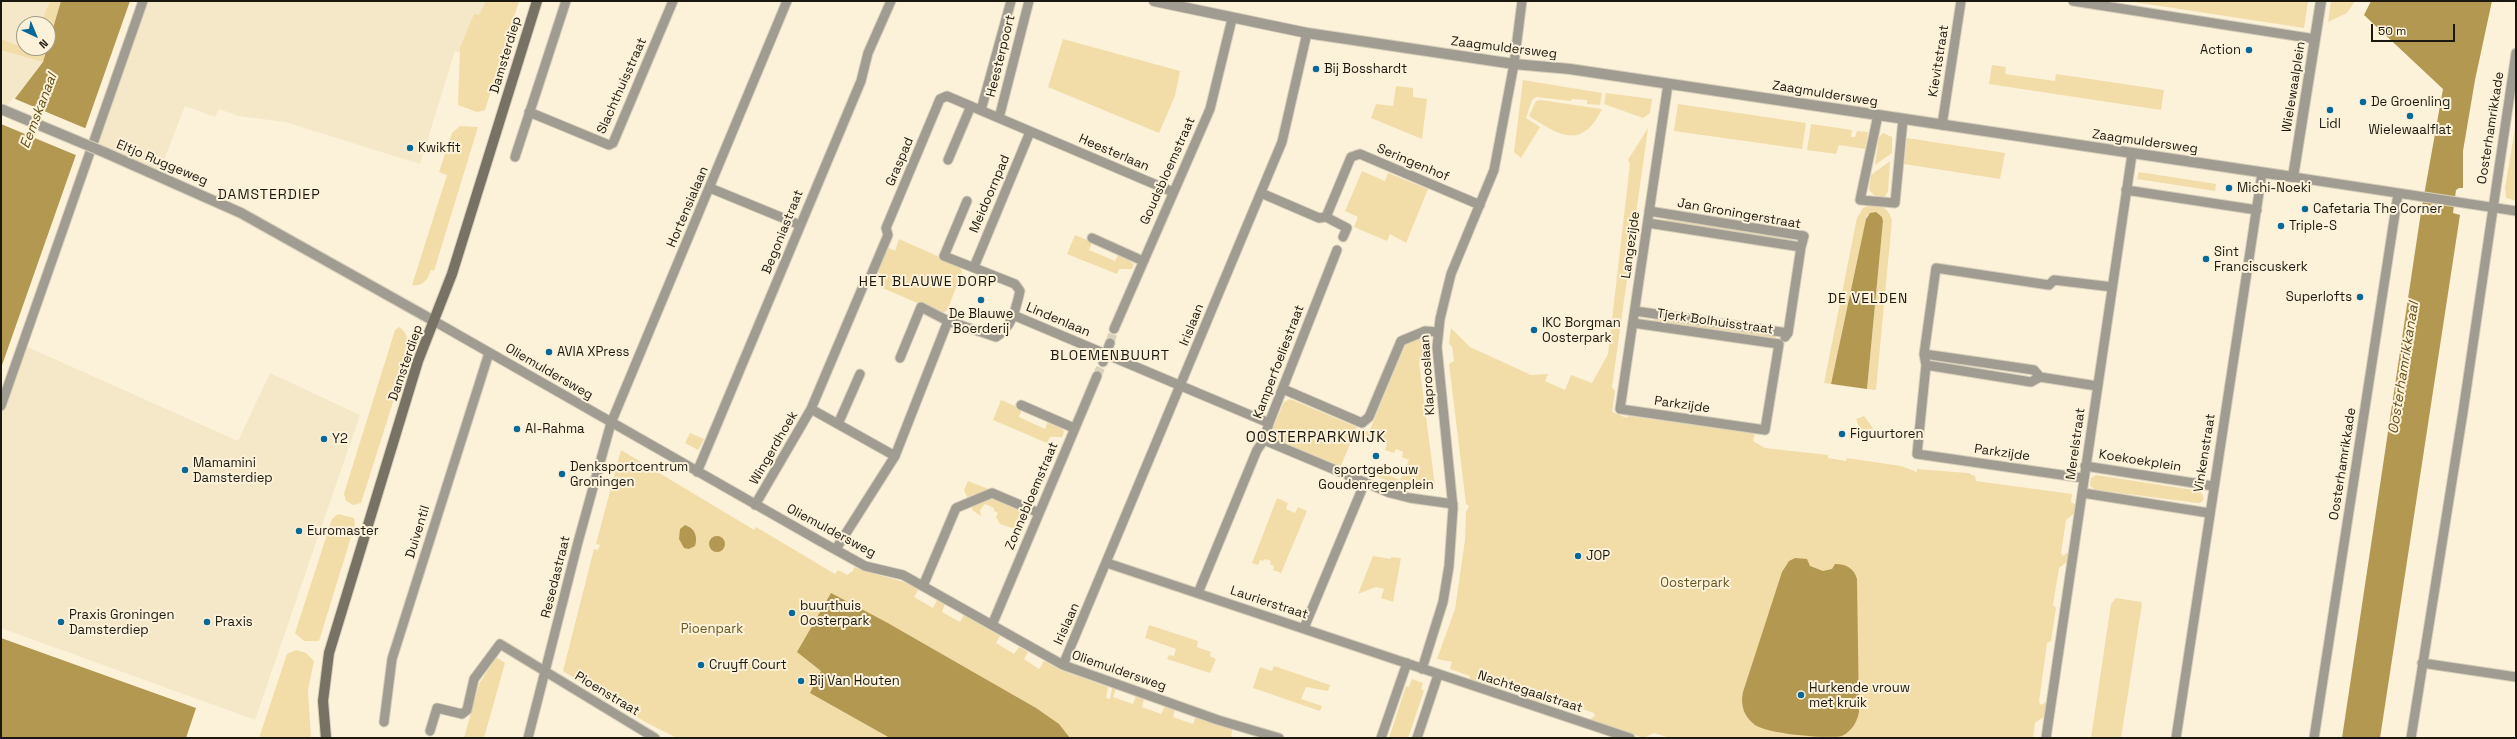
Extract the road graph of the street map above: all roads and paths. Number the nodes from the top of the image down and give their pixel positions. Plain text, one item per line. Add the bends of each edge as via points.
1 (143, 1) edge
2 (537, 1) edge
3 (566, 1) edge
4 (673, 1) edge
5 (787, 1) edge
6 (891, 1) edge
7 (1011, 1) edge
8 (1029, 1) edge
9 (1154, 1) edge
10 (1522, 1) edge
11 (1961, 1) edge
12 (2073, 1) edge
13 (2321, 1) edge
14 (1232, 19) junction
15 (1307, 33) junction
16 (2314, 39) junction
17 (2516, 53) edge
18 (1514, 64) junction
19 (1668, 84) junction
20 (940, 99) joint
21 (971, 106) junction
22 (1, 109) edge
23 (981, 110) junction
24 (529, 112) junction
25 (1878, 115) junction
26 (999, 118) junction
27 (1903, 119) junction
28 (1942, 125) junction
29 (1030, 132) junction
30 (1046, 138) joint
31 (2132, 154) junction
32 (516, 157) dead end
33 (948, 160) dead end
34 (2262, 173) junction
35 (2293, 177) junction
36 (710, 188) junction
37 (2126, 190) junction
38 (1173, 192) junction
39 (1261, 193) junction
40 (2398, 194) junction
41 (967, 201) dead end
42 (1480, 205) junction
43 (2492, 208) junction
44 (2257, 210) junction
45 (1649, 211) junction
46 (2516, 211) edge
47 (1326, 217) junction
48 (1648, 224) junction
49 (800, 225) junction
50 (1343, 237) dead end
51 (1092, 238) dead end
52 (1802, 247) junction
53 (1337, 250) dead end
54 (1143, 261) junction
55 (974, 267) junction
56 (2112, 287) junction
57 (1634, 311) junction
58 (1013, 315) junction
59 (434, 321) junction
60 (948, 321) junction
61 (1633, 323) junction
62 (1114, 329) tunnel mouth
63 (1438, 332) junction
64 (1788, 333) junction
65 (1110, 343) tunnel mouth
66 (1779, 344) junction
67 (489, 353) junction
68 (1924, 354) junction
69 (900, 358) dead end
70 (1104, 358) junction
71 (1926, 365) junction
72 (860, 374) dead end
73 (1096, 376) tunnel mouth
74 (2040, 377) junction
75 (1180, 385) junction
76 (2097, 386) junction
77 (1283, 389) junction
78 (1021, 405) dead end
79 (1, 406) edge
80 (1620, 409) joint
81 (811, 410) junction
82 (611, 423) junction
83 (1268, 423) junction
84 (838, 424) junction
85 (1074, 428) junction
86 (1765, 430) joint
87 (1264, 440) junction
88 (895, 456) junction
89 (2086, 466) junction
90 (697, 472) junction
91 (2083, 478) junction
92 (1366, 482) junction
93 (2214, 486) junction
94 (2083, 493) junction
95 (1454, 504) junction
96 (755, 505) junction
97 (2209, 512) junction
98 (1039, 513) junction
99 (836, 549) junction
100 (1107, 563) junction
101 (923, 586) junction
102 (1198, 593) junction
103 (992, 625) junction
104 (1304, 628) junction
105 (1407, 663) junction
106 (2422, 663) junction
107 (1063, 665) junction
108 (1422, 669) junction
109 (545, 672) junction
110 (1438, 675) junction
111 (2516, 677) edge
112 (384, 722) dead end
113 (430, 731) dead end
114 (326, 738) edge
115 (528, 738) edge
116 (655, 738) edge
117 (1279, 738) edge
118 (1381, 738) edge
119 (1417, 738) edge
120 (1630, 738) edge
121 (2046, 738) edge
122 (2176, 738) edge
123 (2314, 738) edge
124 (2411, 738) edge

1 - 79 street
2 - 59 main road, Damsterdiep via 452,274
3 - 24 street
4 - 24 street, Slachthuisstraat via 614,142 609,145
5 - 36 street, Hortensialaan
6 - 49 street, Begoniastraat via 868,53 861,81
7 - 23 street, Heesterpoort
8 - 26 street, Heesterpoort
9 - 14 street, Zaagmuldersweg
10 - 18 street, Klaprooslaan
11 - 28 street, Kievitstraat
12 - 16 street
13 - 16 street, Wielewaalplein
14 - 15 street, Zaagmuldersweg
14 - 38 street, Goudsbloemstraat via 1210,109 1179,185
15 - 18 street, Zaagmuldersweg
15 - 39 street, Irislaan via 1282,142
16 - 35 street, Wielewaalplein
17 - 43 street, Oosterhamrikkade
18 - 19 street, Zaagmuldersweg via 1545,66
18 - 42 street, Klaprooslaan via 1494,170
19 - 25 street, Zaagmuldersweg
19 - 45 street, Langezijde
20 - 21 street, Heesterpoort via 947,96
20 - 81 street, Graspad via 886,228 888,234 869,280 864,284
21 - 23 street, Heesterpoort
21 - 33 street, Heesterpoort
22 - 59 street, Eltjo Ruggeweg, bridge via 106,153 262,224
23 - 26 street, Heesterpoort
24 - 32 street
25 - 27 street, Zaagmuldersweg
25 - 27 street via 1860,200 1895,203
26 - 29 street, Heesterpoort
27 - 28 street, Zaagmuldersweg
28 - 31 street, Zaagmuldersweg
29 - 30 street, Heesterpoort
29 - 55 street, Meidoornpad
30 - 38 street, Heesterlaan
31 - 34 street, Zaagmuldersweg
31 - 37 street, Merelstraat
34 - 35 street, Zaagmuldersweg
34 - 44 street, Vinkenstraat
35 - 40 street, Zaagmuldersweg
36 - 49 street
36 - 82 street, Hortensialaan
37 - 44 street
37 - 56 street, Merelstraat
38 - 54 street, Goudsbloemstraat
39 - 47 street via 1319,218
39 - 75 street, Irislaan
40 - 43 street, Zaagmuldersweg
40 - 123 street, Oosterhamrikkade
41 - 55 street via 944,256
42 - 47 street, Seringenhof via 1360,154 1351,157
42 - 63 street, Klaprooslaan via 1451,274
43 - 46 street
43 - 106 street, Oosterhamrikkade via 2463,412
44 - 93 street, Vinkenstraat
45 - 48 street, Langezijde
45 - 52 street, Jan Groningerstraat via 1804,236
47 - 50 street via 1347,228
48 - 52 street, Jan Groningerstraat
48 - 57 street, Langezijde
49 - 90 street, Begoniastraat
51 - 54 street
52 - 64 street
53 - 77 street, Kamperfoeliestraat
54 - 62 street, Goudsbloemstraat
55 - 58 street, Lindenlaan via 1015,284 1020,291
56 - 68 street via 2054,280 2049,285 1936,268
56 - 76 street, Merelstraat
57 - 61 street, Langezijde
57 - 64 street, Tjerk Bolhuisstraat
58 - 60 street, Lindenlaan via 1004,333 996,337
58 - 70 street, Lindenlaan
59 - 67 street, Oliemuldersweg
59 - 114 main road, Damsterdiep via 418,362 329,653 323,701
60 - 69 street, Lindenlaan via 921,307
60 - 88 street
61 - 66 street, Tjerk Bolhuisstraat
61 - 80 street, Langezijde
63 - 77 street via 1425,332 1400,341 1370,417 1362,423
63 - 95 street, Klaprooslaan via 1437,347
64 - 66 street
65 - 70 street
66 - 86 street, Tjerk Bolhuisstraat
67 - 82 street, Oliemuldersweg
67 - 112 street, Duiventil via 392,660
68 - 71 street
68 - 74 street via 2034,370
70 - 75 street, Lindenlaan
71 - 74 street via 2031,382
71 - 91 street, Parkzijde via 1917,454
72 - 84 street
73 - 85 street, Zonnebloemstraat
74 - 76 street
75 - 83 street, Lindenlaan
75 - 100 street, Irislaan
76 - 89 street, Merelstraat
77 - 83 street, Kamperfoeliestraat
78 - 85 street
80 - 86 street, Parkzijde
81 - 84 street, Wingerdhoek
81 - 96 street, Wingerdhoek
82 - 90 street, Oliemuldersweg
82 - 109 street, Resedastraat
83 - 87 street, Kamperfoeliestraat
84 - 88 street, Wingerdhoek
85 - 98 street, Zonnebloemstraat
87 - 92 street
87 - 102 street, Kamperfoeliestraat via 1257,450
88 - 99 street
89 - 91 street, Merelstraat
89 - 93 street, Koekoekplein
90 - 96 street, Oliemuldersweg
91 - 94 street, Merelstraat
92 - 95 street via 1410,498
92 - 104 street
93 - 97 street, Vinkenstraat
94 - 97 street
94 - 121 street, Merelstraat
95 - 108 street, Klaprooslaan via 1443,602
96 - 99 street, Oliemuldersweg
97 - 122 street, Vinkenstraat
98 - 101 street via 992,493 956,508
98 - 103 street, Zonnebloemstraat
99 - 101 street, Oliemuldersweg via 865,566 903,575
100 - 102 street, Laurierstraat
100 - 107 street, Irislaan
101 - 103 street, Oliemuldersweg
102 - 104 street, Laurierstraat
103 - 107 street, Oliemuldersweg
104 - 105 street, Laurierstraat
105 - 108 street, Laurierstraat
105 - 118 street
106 - 111 street
106 - 124 street, Oosterhamrikkade
107 - 117 street, Oliemuldersweg via 1218,720
108 - 110 street, Nachtegaalstraat
109 - 113 street, Pioenstraat via 500,644 474,679 466,710 462,714 437,708
109 - 115 street, Resedastraat
109 - 116 street, Pioenstraat
110 - 119 street
110 - 120 street, Nachtegaalstraat

